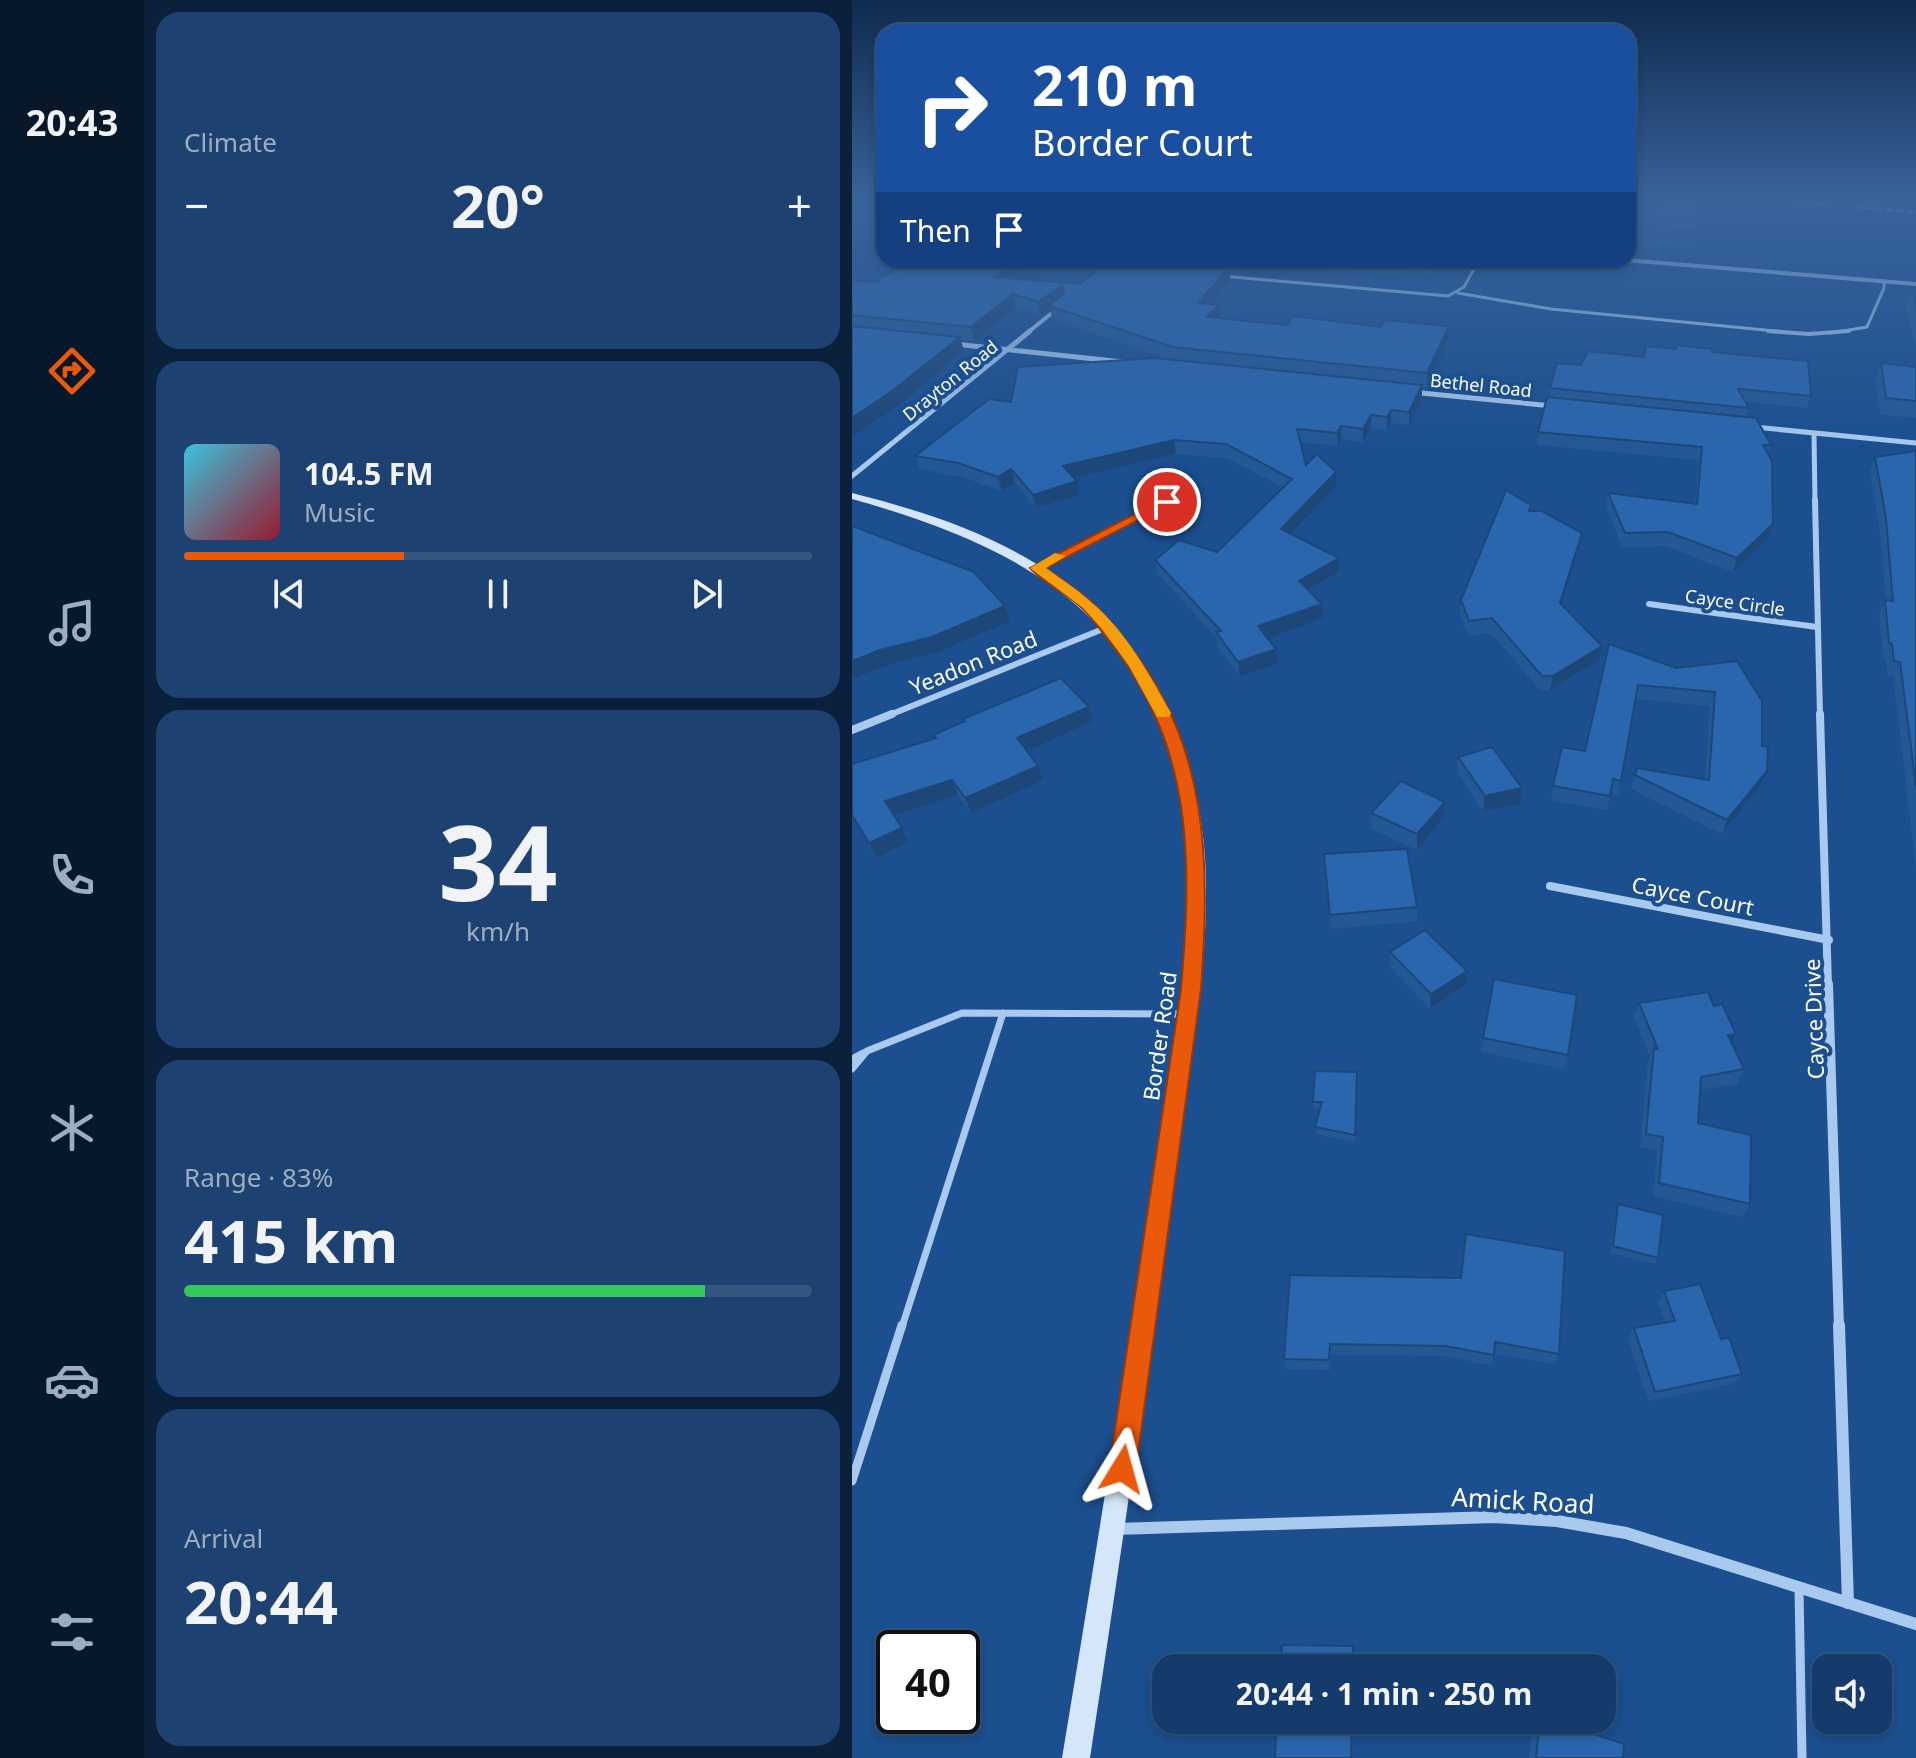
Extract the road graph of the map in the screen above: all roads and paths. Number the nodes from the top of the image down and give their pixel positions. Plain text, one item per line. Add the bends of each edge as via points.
1 (1278, 281) edge
2 (1468, 281) edge
3 (1884, 281) joint
4 (1916, 284) edge
5 (1458, 293) junction
6 (1064, 303) edge
7 (946, 343) edge
8 (1009, 350) junction
9 (1135, 363) edge
10 (1404, 391) edge
11 (1561, 407) edge
12 (1751, 427) edge
13 (1814, 434) junction
14 (1916, 443) edge
15 (852, 476) edge
16 (852, 496) edge
17 (1167, 502) dead end
18 (1037, 568) junction
19 (1649, 604) dead end
20 (1108, 627) junction
21 (1817, 627) junction
22 (852, 730) edge
23 (1550, 886) dead end
24 (1829, 940) junction
25 (1003, 1013) junction
26 (1187, 1014) junction
27 (867, 1051) junction
28 (852, 1059) edge
29 (852, 1069) edge
30 (852, 1481) edge
31 (1113, 1529) junction
32 (1799, 1585) junction
33 (1848, 1603) junction
34 (1916, 1624) edge
35 (1076, 1758) edge
36 (1802, 1758) edge

1 - 5 lane via 1428,296
2 - 5 lane
3 - 4 street
3 - 5 lane via 1867,327 1849,333 1564,311
6 - 8 street, Drayton Road
7 - 8 street
8 - 9 street
8 - 15 street, Drayton Road
10 - 11 street, Bethel Road
12 - 13 street
13 - 14 street
13 - 21 street, Cayce Drive
16 - 18 street, Border Road via 935,518
17 - 18 street
18 - 20 street, Border Road via 1088,605
19 - 21 street, Cayce Circle
20 - 22 street, Yeadon Road
20 - 26 street, Border Road via 1164,716 1189,791 1197,878
21 - 24 street, Cayce Drive
23 - 24 street, Cayce Court
24 - 33 street, Cayce Drive
25 - 26 lane
25 - 27 lane via 962,1013
25 - 30 lane
26 - 31 street, Border Road
27 - 28 lane
27 - 29 lane
31 - 32 street, Amick Road via 1495,1517 1557,1521 1626,1533
31 - 35 street, Border Road
32 - 33 street, Amick Road
32 - 36 lane
33 - 34 street, Amick Road

